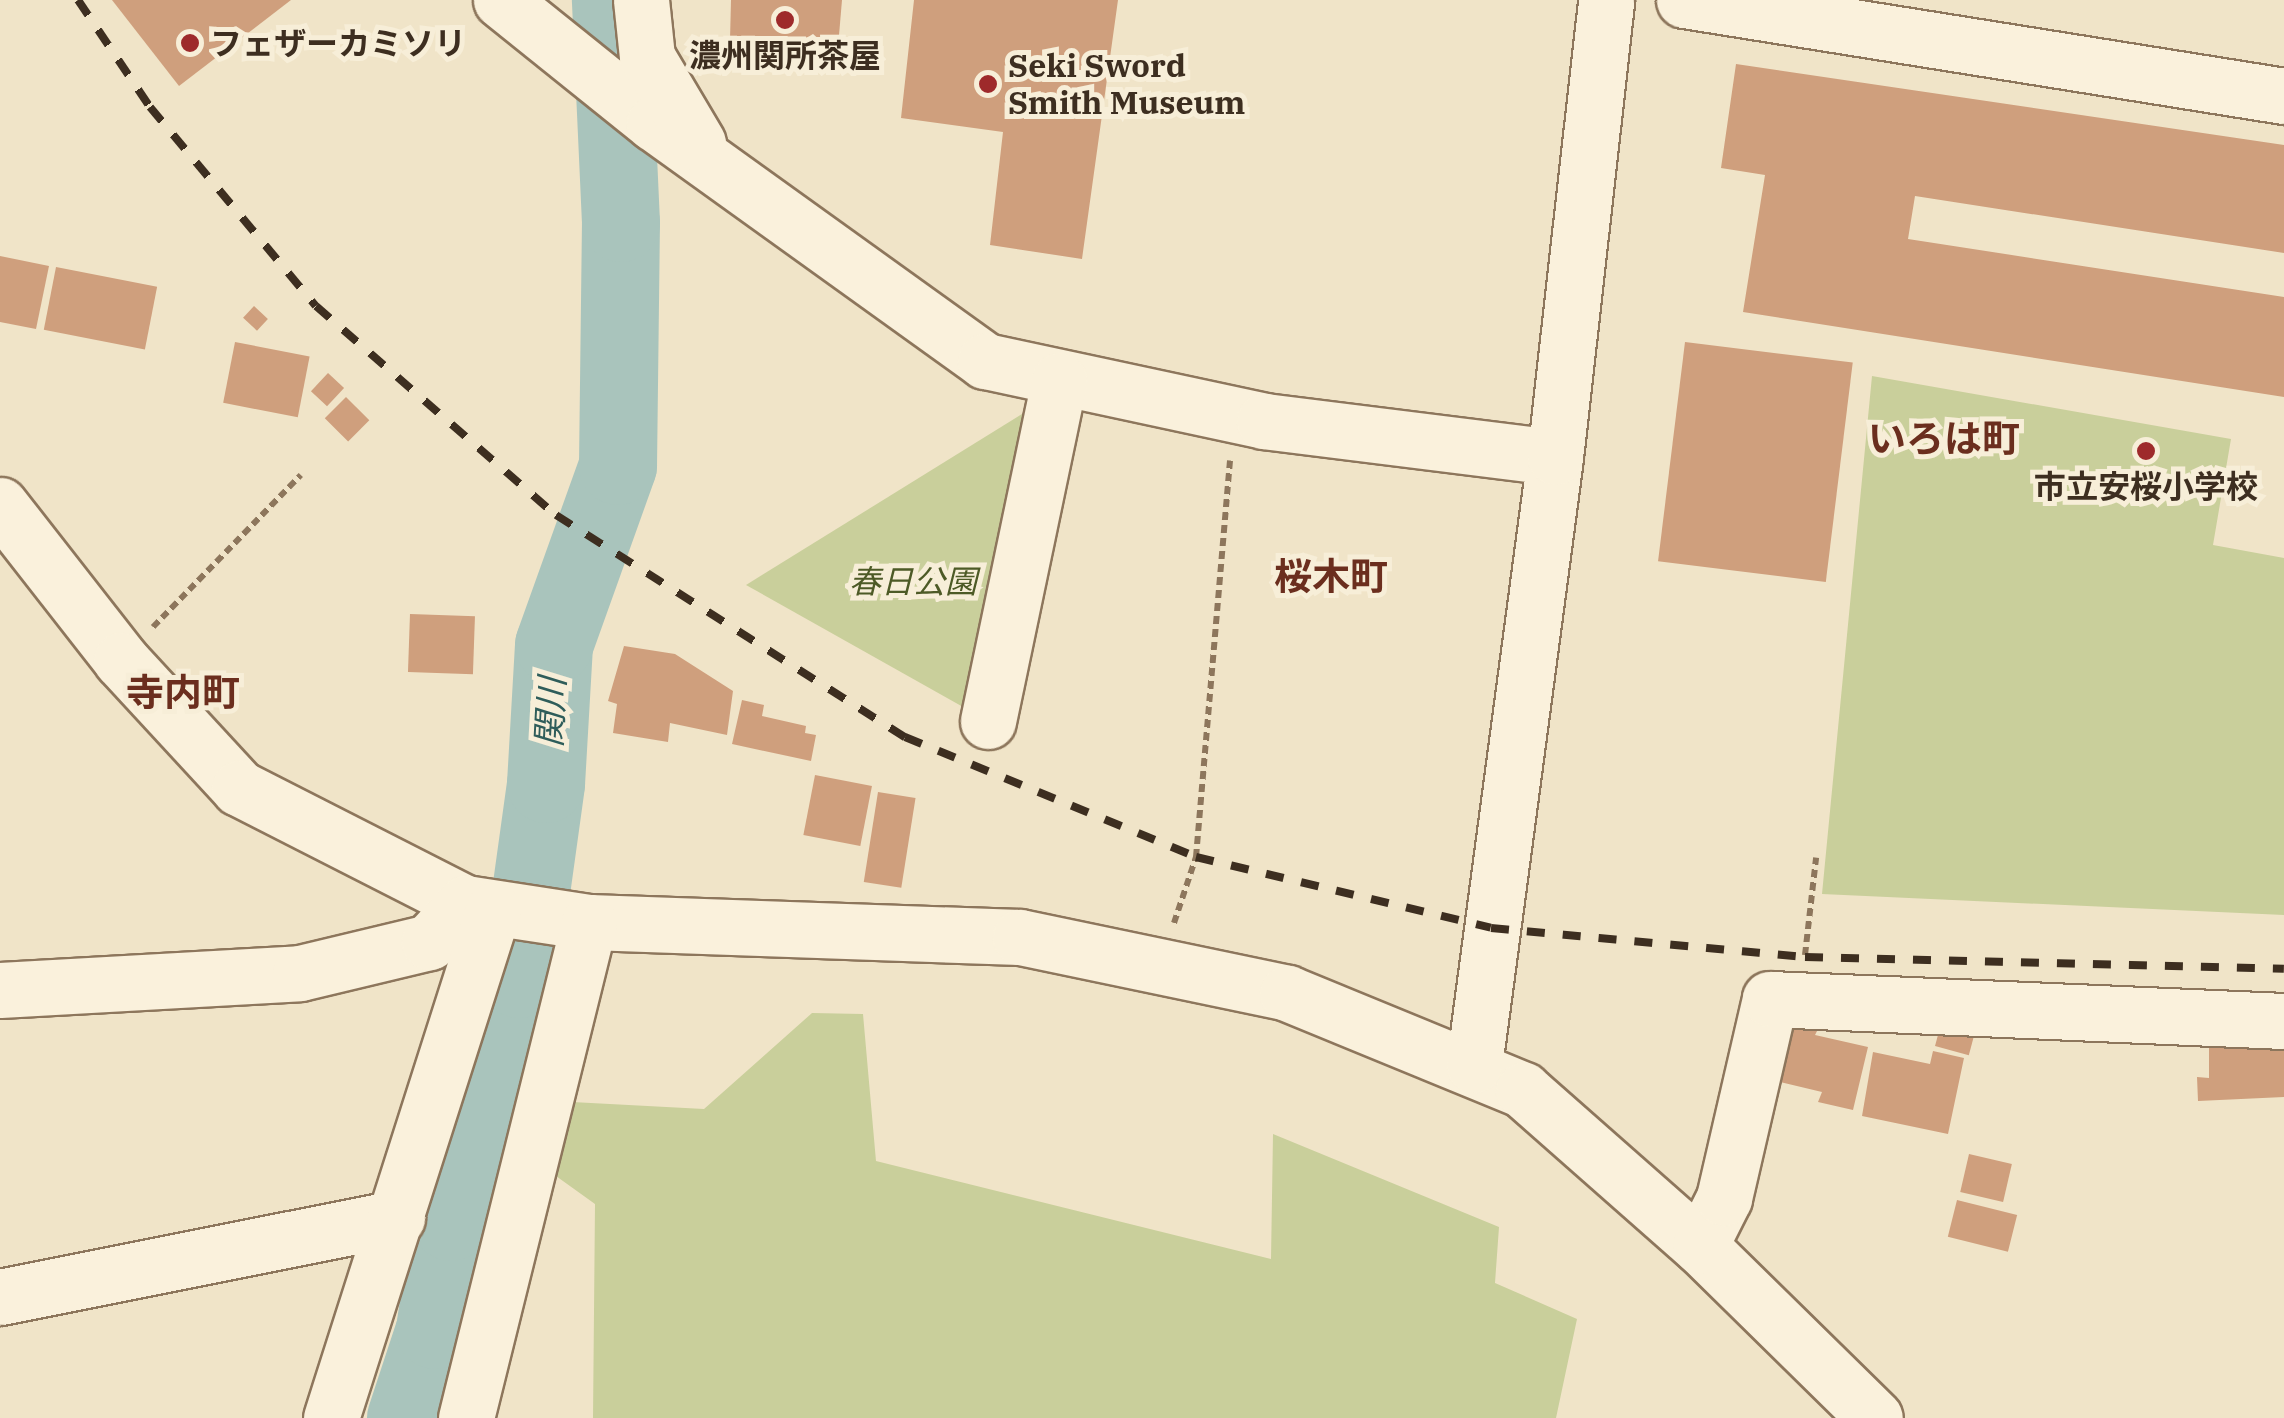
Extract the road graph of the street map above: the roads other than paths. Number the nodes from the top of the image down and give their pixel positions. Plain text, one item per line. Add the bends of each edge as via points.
1 (641, 0) edge
2 (1606, 0) edge
3 (1684, 0) edge
4 (516, 14) edge
5 (2284, 96) edge
6 (705, 155) junction
7 (1059, 380) junction
8 (1555, 457) junction
9 (0, 504) edge
10 (988, 720) dead end
11 (479, 906) junction
12 (589, 922) junction
13 (0, 990) edge
14 (2284, 1021) edge
15 (1474, 1065) junction
16 (396, 1218) junction
17 (1700, 1246) junction
18 (0, 1297) edge
19 (331, 1418) edge
20 (466, 1418) edge
21 (1874, 1418) edge

1 - 6 street via 647,58
2 - 8 street
3 - 5 street
4 - 6 street
6 - 7 street via 985,362
7 - 8 street via 1234,415
7 - 10 street
8 - 15 street
9 - 11 street via 121,660 239,788
11 - 12 street
11 - 13 street via 429,942 300,973
11 - 16 street
12 - 15 street via 1020,937 1287,993
12 - 20 street
14 - 17 street via 1770,999 1724,1198
15 - 17 street via 1523,1090
16 - 18 street
16 - 19 street
17 - 21 street

